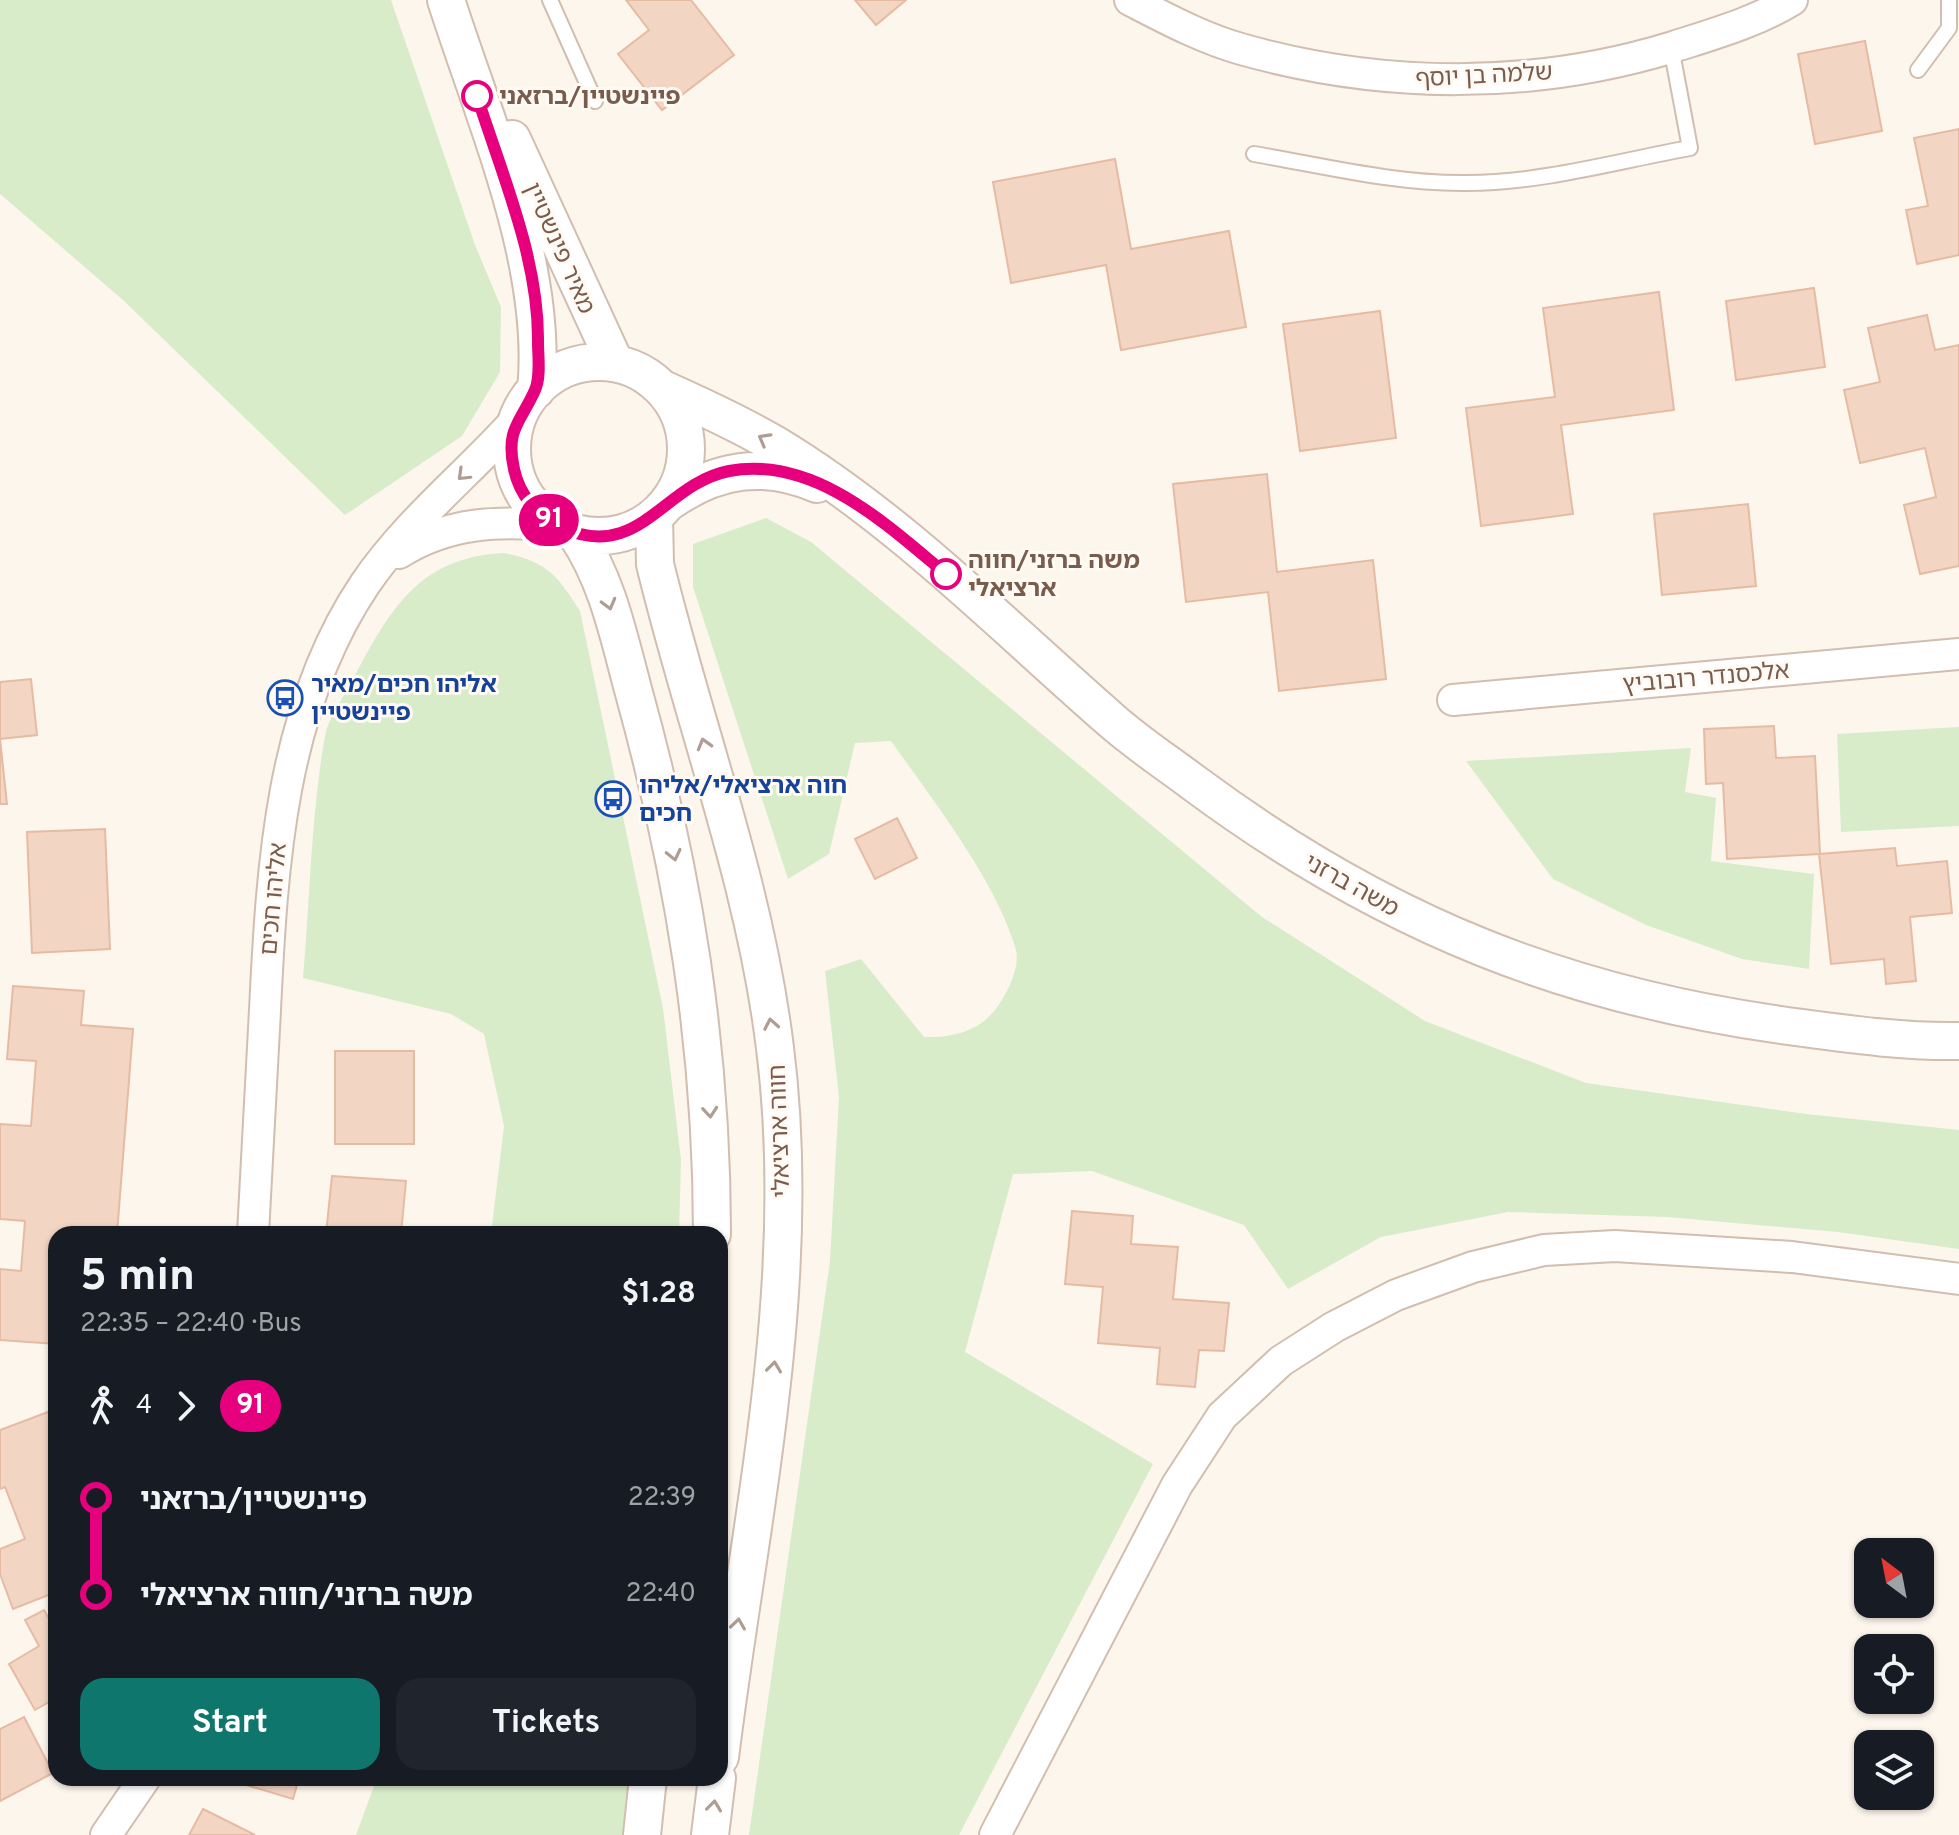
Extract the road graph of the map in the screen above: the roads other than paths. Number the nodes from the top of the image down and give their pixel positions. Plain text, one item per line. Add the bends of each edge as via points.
1 (448, 0) edge
2 (550, 0) edge
3 (1130, 0) edge
4 (1792, 0) edge
5 (1949, 0) edge
6 (1671, 47) junction
7 (1918, 70) dead end
8 (595, 101) dead end
9 (1254, 154) dead end
10 (615, 363) junction
11 (663, 389) junction
12 (526, 404) junction
13 (852, 499) junction
14 (662, 510) junction
15 (566, 530) junction
16 (367, 581) junction
17 (1959, 654) edge
18 (1453, 700) dead end
19 (1959, 1041) edge
20 (253, 1226) edge
21 (712, 1226) edge
22 (1959, 1279) edge
23 (728, 1698) edge
24 (140, 1786) edge
25 (647, 1786) edge
26 (716, 1786) edge
27 (106, 1835) edge
28 (642, 1835) edge
29 (710, 1835) edge
30 (995, 1835) edge

1 - 10 street, מאיר פינשטיין
1 - 12 street, מאיר פינשטיין via 524,244 538,337
2 - 8 lane
3 - 6 street, שלמה בן יוסף via 1242,49 1416,80 1506,78 1594,67
4 - 6 street, שלמה בן יוסף
5 - 7 lane via 1949,28
6 - 9 lane via 1690,148 1467,183
10 - 11 street via 647,375
10 - 12 street via 580,364 556,374
13 -> 11 street, משה ברזני via 779,447
11 - 14 street via 680,415 687,444 686,465
12 - 15 street via 512,453 520,486 540,514
12 -> 16 street, אליהו חכים
13 - 14 street, משה ברזני via 797,476 758,469 729,471 701,481
13 - 19 street, משה ברזני via 1011,629 1113,723 1253,825 1374,901 1551,975 1634,999 1790,1027
14 - 15 street via 617,535
23 -> 14 street, חווה ארציאלי via 779,1325 780,1129 775,1049 758,948 659,579 653,541
15 - 16 street, אליהו חכים via 518,522 445,530 399,553
15 -> 21 street via 603,581 684,899 705,1054
16 - 20 street, אליהו חכים via 306,704 271,880
17 - 18 street, אלכסנדר רובוביץ
22 - 30 street via 1792,1257 1615,1246 1544,1250 1473,1267 1396,1295 1334,1327 1281,1361 1222,1416 1177,1485
24 - 27 street
25 - 28 street
29 -> 26 street

